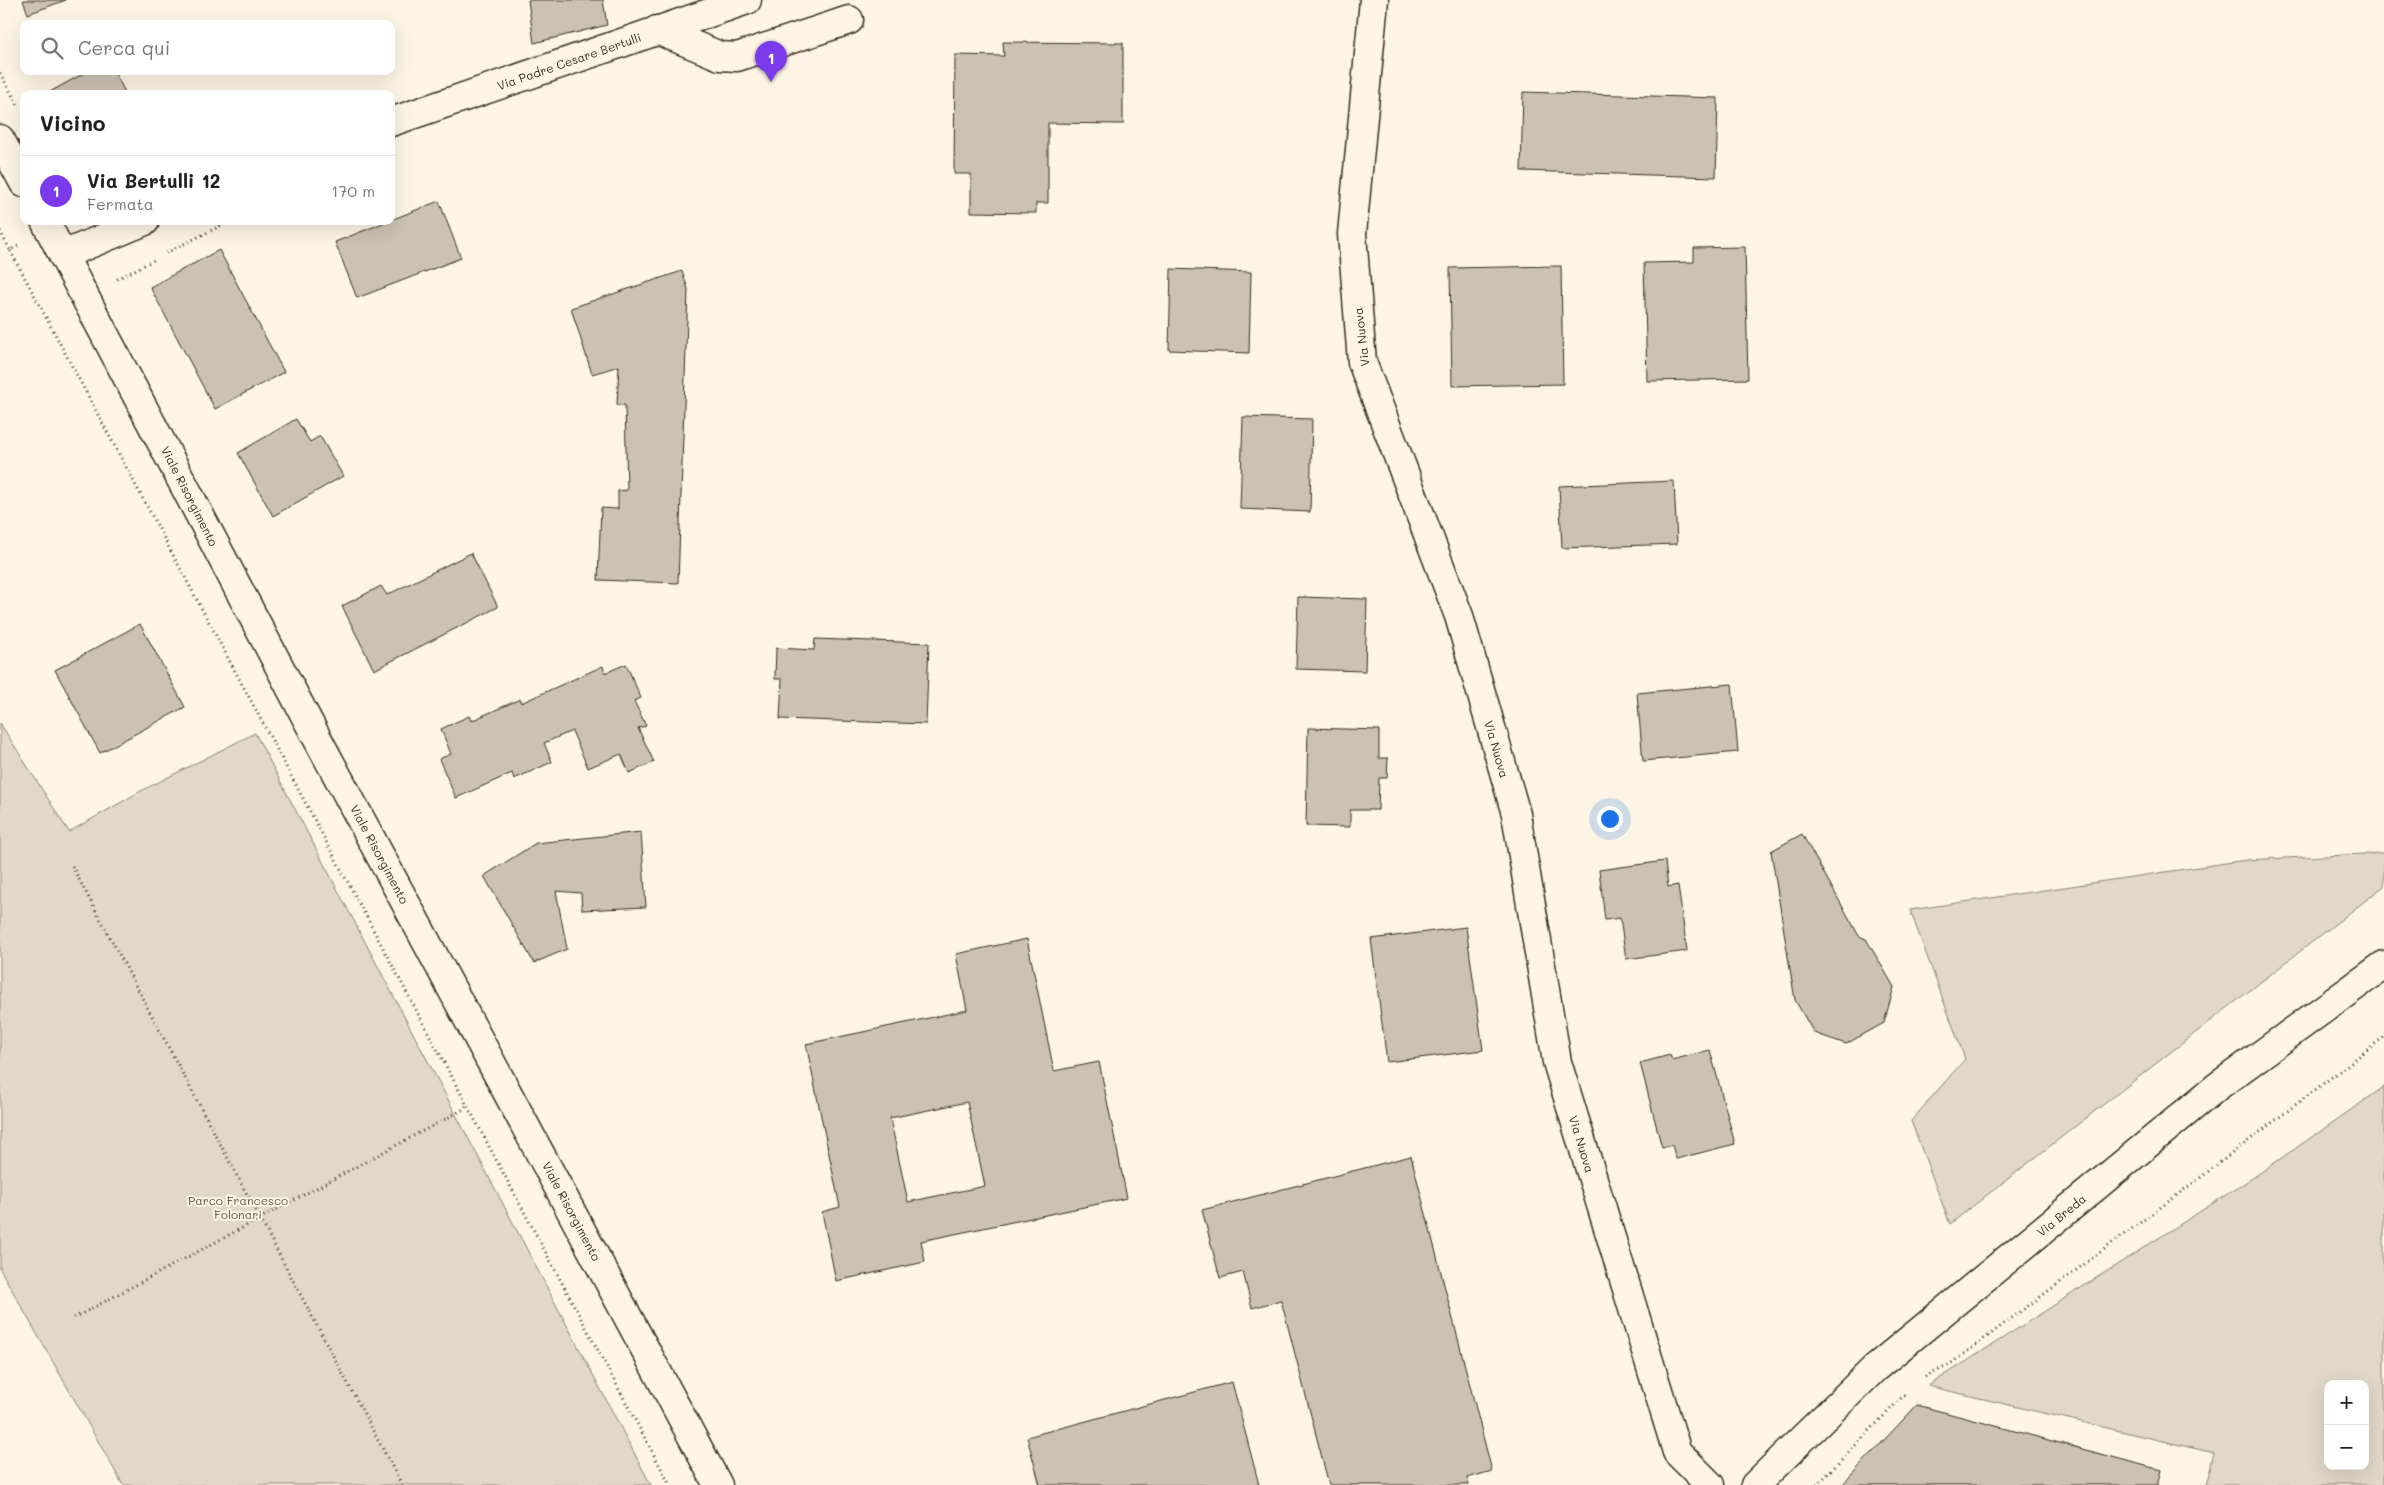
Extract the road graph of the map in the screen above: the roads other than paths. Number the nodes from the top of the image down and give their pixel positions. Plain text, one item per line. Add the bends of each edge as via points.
1 (746, 0) edge
2 (1374, 0) edge
3 (849, 20) dead end
4 (657, 30) junction
5 (395, 121) edge
6 (0, 139) edge
7 (20, 176) edge
8 (47, 225) edge
9 (135, 225) edge
10 (63, 255) junction
11 (2384, 965) edge
12 (718, 1485) edge
13 (1710, 1485) edge
14 (1755, 1485) edge

1 - 4 street, Via Padre Cesare Bertulli
2 - 13 street, Via Nuova via 1352,234 1362,362 1462,625 1516,814 1557,1062 1676,1452
3 - 4 street via 737,57 720,56
4 - 5 street, Via Padre Cesare Bertulli
6 - 7 street
8 - 10 street, Viale Risorgimento
9 - 10 street
10 - 12 street, Viale Risorgimento via 309,723
11 - 14 street, Via Breda via 2218,1086 1875,1368

